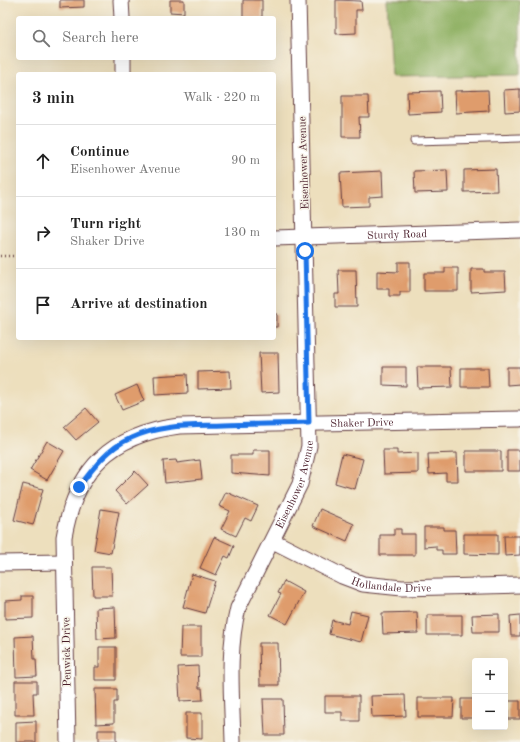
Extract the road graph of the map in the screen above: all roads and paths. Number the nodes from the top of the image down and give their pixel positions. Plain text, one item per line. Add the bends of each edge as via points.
1 (121, 0) edge
2 (298, 0) edge
3 (122, 16) edge
4 (123, 60) edge
5 (123, 72) edge
6 (520, 138) edge
7 (414, 141) dead end
8 (520, 230) edge
9 (305, 237) junction
10 (276, 238) edge
11 (0, 256) edge
12 (16, 256) edge
13 (520, 419) edge
14 (309, 423) junction
15 (273, 541) junction
16 (64, 562) junction
17 (0, 563) edge
18 (520, 585) edge
19 (68, 742) edge
20 (233, 742) edge

1 - 3 street
2 - 9 street, Eisenhower Avenue
4 - 5 street
6 - 7 lane
8 - 9 street, Sturdy Road
9 - 10 street, Sturdy Road
9 - 14 street, Eisenhower Avenue
11 - 12 path
13 - 14 street, Shaker Drive
14 - 15 street, Eisenhower Avenue via 309,446 300,484
14 - 16 street, Shaker Drive via 179,426 155,429 130,438 111,450 94,466 79,487 69,512 64,537
15 - 18 street, Hollandale Drive via 363,584 402,588
15 - 20 street, Eisenhower Avenue via 238,608 233,628
16 - 17 street
16 - 19 street, Penwick Drive

